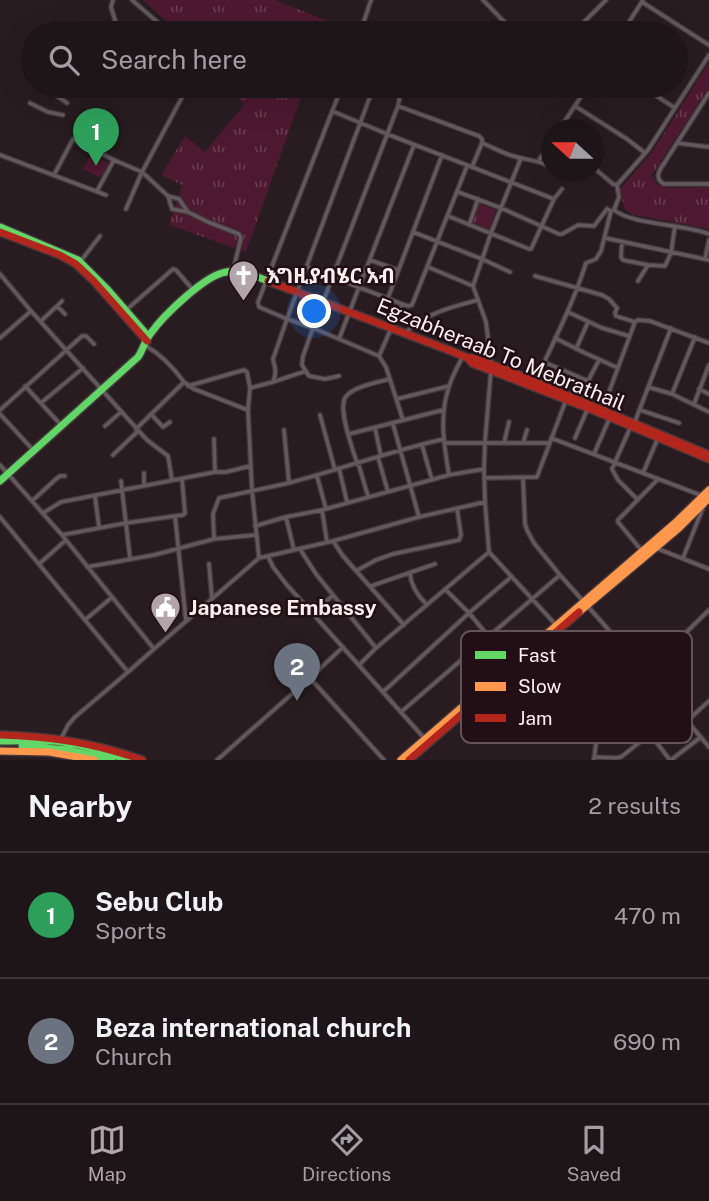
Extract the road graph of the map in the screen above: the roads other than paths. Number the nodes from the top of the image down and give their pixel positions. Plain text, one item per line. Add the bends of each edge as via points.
1 (113, 0) edge
2 (132, 0) edge
3 (371, 0) edge
4 (483, 0) edge
5 (606, 0) edge
6 (643, 1) edge
7 (115, 21) edge
8 (156, 21) edge
9 (364, 21) edge
10 (503, 21) edge
11 (585, 21) edge
12 (630, 21) edge
13 (673, 21) edge
14 (688, 31) edge
15 (709, 45) edge
16 (709, 55) edge
17 (688, 88) edge
18 (709, 93) edge
19 (60, 98) edge
20 (182, 98) edge
21 (337, 98) edge
22 (369, 98) edge
23 (400, 98) edge
24 (580, 98) edge
25 (660, 98) edge
26 (681, 98) edge
27 (30, 103) dead end
28 (67, 103) dead end
29 (703, 103) junction
30 (709, 105) edge
31 (398, 106) junction
32 (575, 106) junction
33 (675, 108) junction
34 (332, 111) junction
35 (63, 114) dead end
36 (566, 119) edge
37 (360, 123) junction
38 (387, 134) junction
39 (482, 143) junction
40 (677, 143) junction
41 (414, 144) junction
42 (709, 147) edge
43 (645, 153) junction
44 (0, 155) edge
45 (442, 155) junction
46 (541, 157) edge
47 (521, 158) junction
48 (114, 160) junction
49 (539, 160) joint
50 (470, 167) junction
51 (142, 172) junction
52 (54, 175) junction
53 (604, 177) edge
54 (511, 182) junction
55 (709, 184) edge
56 (617, 185) junction
57 (562, 189) dead end
58 (97, 191) junction
59 (458, 192) junction
60 (106, 195) dead end
61 (168, 197) junction
62 (478, 199) junction
63 (554, 199) junction
64 (501, 208) junction
65 (126, 209) dead end
66 (612, 210) junction
67 (188, 212) junction
68 (448, 216) junction
69 (469, 225) junction
70 (541, 225) junction
71 (676, 226) junction
72 (0, 229) edge
73 (413, 232) junction
74 (491, 233) junction
75 (709, 234) edge
76 (100, 236) dead end
77 (21, 238) junction
78 (604, 238) junction
79 (709, 240) edge
80 (438, 242) junction
81 (622, 242) junction
82 (671, 253) junction
83 (482, 259) junction
84 (370, 260) junction
85 (707, 260) edge
86 (80, 262) junction
87 (648, 265) junction
88 (307, 267) junction
89 (428, 267) junction
90 (398, 270) junction
91 (233, 271) junction
92 (510, 272) dead end
93 (0, 274) edge
94 (535, 276) dead end
95 (333, 277) junction
96 (266, 281) junction
97 (638, 281) dead end
98 (473, 286) junction
99 (359, 287) junction
100 (578, 289) junction
101 (194, 291) junction
102 (297, 292) junction
103 (477, 297) junction
104 (387, 298) junction
105 (62, 301) dead end
106 (323, 302) junction
107 (402, 304) junction
108 (57, 306) junction
109 (31, 311) junction
110 (124, 312) junction
111 (349, 312) junction
112 (568, 312) junction
113 (65, 314) dead end
114 (287, 319) junction
115 (40, 321) junction
116 (588, 322) junction
117 (635, 322) junction
118 (313, 328) junction
119 (671, 328) junction
120 (391, 329) junction
121 (405, 334) junction
122 (629, 336) junction
123 (695, 337) junction
124 (0, 338) edge
125 (555, 338) junction
126 (339, 339) junction
127 (147, 341) junction
128 (709, 343) edge
129 (94, 344) dead end
130 (66, 349) junction
131 (576, 349) junction
132 (379, 356) junction
133 (466, 357) junction
134 (599, 360) junction
135 (544, 362) junction
136 (709, 365) edge
137 (491, 367) junction
138 (83, 368) junction
139 (618, 368) junction
140 (306, 371) junction
141 (339, 376) dead end
142 (390, 379) junction
143 (184, 382) junction
144 (273, 382) junction
145 (535, 382) junction
146 (188, 386) junction
147 (449, 386) junction
148 (25, 387) junction
149 (648, 387) junction
150 (250, 388) junction
151 (699, 389) junction
152 (102, 390) junction
153 (672, 394) junction
154 (709, 394) edge
155 (397, 399) junction
156 (566, 399) junction
157 (41, 403) junction
158 (694, 404) junction
159 (588, 408) junction
160 (248, 410) junction
161 (443, 410) junction
162 (640, 410) junction
163 (0, 412) edge
164 (121, 412) junction
165 (709, 412) edge
166 (151, 414) junction
167 (605, 414) junction
168 (320, 415) dead end
169 (402, 420) junction
170 (170, 422) dead end
171 (509, 422) dead end
172 (679, 423) dead end
173 (393, 424) junction
174 (632, 425) junction
175 (62, 426) junction
176 (105, 426) dead end
177 (374, 428) junction
178 (137, 430) junction
179 (284, 430) dead end
180 (527, 430) dead end
181 (349, 434) junction
182 (575, 438) dead end
183 (658, 438) junction
184 (214, 439) dead end
185 (444, 441) junction
186 (550, 441) junction
187 (485, 442) junction
188 (504, 443) junction
189 (523, 443) junction
190 (422, 444) junction
191 (399, 449) junction
192 (34, 451) junction
193 (594, 454) junction
194 (113, 455) dead end
195 (379, 457) junction
196 (709, 457) edge
197 (616, 462) junction
198 (357, 463) junction
199 (0, 465) edge
200 (250, 466) junction
201 (337, 469) junction
202 (485, 470) junction
203 (215, 472) junction
204 (144, 473) dead end
205 (643, 473) junction
206 (8, 474) junction
207 (449, 475) junction
208 (65, 476) dead end
209 (317, 476) junction
210 (485, 478) junction
211 (523, 478) junction
212 (182, 479) junction
213 (658, 479) junction
214 (172, 480) junction
215 (432, 480) junction
216 (0, 481) edge
217 (121, 481) dead end
218 (289, 483) junction
219 (410, 485) junction
220 (144, 486) junction
221 (252, 490) junction
222 (121, 491) junction
223 (387, 492) junction
224 (94, 496) junction
225 (368, 497) junction
226 (706, 497) edge
227 (638, 500) junction
228 (32, 501) junction
229 (347, 502) junction
230 (485, 502) junction
231 (457, 508) junction
232 (324, 509) junction
233 (43, 513) junction
234 (175, 516) junction
235 (0, 517) edge
236 (286, 517) junction
237 (419, 517) junction
238 (126, 523) junction
239 (255, 526) junction
240 (99, 527) junction
241 (62, 535) junction
242 (255, 535) junction
243 (214, 539) junction
244 (66, 540) junction
245 (333, 541) junction
246 (327, 542) junction
247 (656, 548) junction
248 (177, 549) junction
249 (300, 549) junction
250 (294, 550) junction
251 (642, 551) junction
252 (489, 552) junction
253 (268, 556) junction
254 (130, 558) junction
255 (259, 558) junction
256 (683, 558) junction
257 (39, 564) junction
258 (209, 564) dead end
259 (435, 564) dead end
260 (87, 567) junction
261 (709, 569) edge
262 (356, 571) junction
263 (410, 573) junction
264 (560, 575) junction
265 (511, 577) junction
266 (370, 587) junction
267 (445, 589) junction
268 (333, 595) junction
269 (111, 598) junction
270 (212, 598) junction
271 (531, 599) junction
272 (586, 603) junction
273 (427, 605) junction
274 (709, 610) edge
275 (469, 613) junction
276 (312, 614) junction
277 (85, 620) junction
278 (186, 621) junction
279 (405, 625) junction
280 (556, 625) junction
281 (483, 631) edge
282 (495, 631) edge
283 (549, 631) edge
284 (554, 631) edge
285 (610, 631) edge
286 (687, 631) edge
287 (342, 647) junction
288 (376, 648) junction
289 (154, 649) junction
290 (461, 660) edge
291 (359, 665) junction
292 (128, 671) junction
293 (310, 678) junction
294 (383, 692) junction
295 (709, 701) edge
296 (461, 711) edge
297 (401, 712) junction
298 (461, 712) edge
299 (692, 716) edge
300 (692, 727) edge
301 (0, 735) edge
302 (701, 737) junction
303 (425, 739) junction
304 (61, 742) junction
305 (0, 743) edge
306 (638, 743) edge
307 (658, 743) edge
308 (708, 745) edge
309 (0, 751) edge
310 (594, 758) edge
311 (94, 760) edge
312 (112, 760) edge
313 (128, 760) edge
314 (142, 760) edge
315 (217, 760) edge
316 (384, 760) edge
317 (401, 760) edge
318 (411, 760) edge
319 (671, 760) edge

1 - 7 street
2 - 8 street
3 - 9 street
4 - 10 street
5 - 11 street
6 - 12 street
6 - 13 street
14 - 15 street
16 - 17 street
18 - 29 street
19 - 28 street
20 - 51 street
21 - 34 street
22 - 37 street
23 - 31 street
24 - 32 street
25 - 33 street
26 - 33 street
27 - 35 street
29 - 30 street
29 - 40 street
31 - 38 street
31 - 39 street via 479,136
32 - 36 street
32 - 43 street
33 - 43 street
34 - 37 street
34 - 96 street
37 - 38 street
37 - 88 street
38 - 41 street
38 - 95 street
39 - 47 street
39 - 50 street
40 - 42 street
40 - 55 street via 658,179 668,185
41 - 45 street
41 - 84 street
43 - 56 street
44 - 52 street
45 - 50 street
45 - 73 street
46 - 49 street
47 - 49 street
47 - 54 street
48 - 51 street
48 - 52 street via 73,139
48 - 58 street
50 - 54 street
50 - 59 street
51 - 61 street
51 - 65 street
52 - 58 street
53 - 56 street
54 - 63 street
54 - 64 street
56 - 66 street via 619,197
57 - 63 street
58 - 60 street
59 - 62 street
59 - 68 street
61 - 67 street via 179,199
61 - 67 street via 172,209
62 - 64 street
62 - 69 street
63 - 70 street
64 - 70 street
64 - 74 street
66 - 70 street via 605,210 594,226 578,225 562,234
66 - 71 street
66 - 78 street
67 - 91 street via 241,236
68 - 69 street
68 - 80 street
69 - 74 street
70 - 74 street via 531,249
71 - 75 street
71 - 82 street
72 - 77 main road
73 - 80 street
73 - 90 street
74 - 83 street
76 - 86 street
77 - 86 main road
77 - 110 main road via 76,264
78 - 81 street
78 - 100 street via 596,259 586,263
79 - 85 street
80 - 83 street
80 - 89 street
81 - 82 street
81 - 87 street via 621,259
82 - 85 street
82 - 87 street via 665,266
83 - 92 street
83 - 98 street
84 - 90 street
84 - 99 street
86 - 110 main road
87 - 97 street
88 - 95 street
88 - 102 street
89 - 98 street
89 - 107 street via 415,302
90 - 104 street
91 - 96 main road, Egzabheraab To Mebrathail
91 - 101 main road via 219,274
93 - 109 street
94 - 100 street
95 - 99 street
95 - 106 street
96 - 102 main road, Egzabheraab To Mebrathail
96 - 114 street via 257,305
98 - 103 street
99 - 104 street
99 - 111 street
100 - 112 street
100 - 117 street via 606,297 617,308 617,316
101 - 110 street via 173,269
101 - 127 main road
102 - 106 main road, Egzabheraab To Mebrathail
102 - 114 street
103 - 121 street via 442,311
103 - 137 street via 486,322
104 - 107 street
105 - 108 street
106 - 111 main road, Egzabheraab To Mebrathail
106 - 118 street
107 - 120 street
108 - 113 street
108 - 115 street
109 - 115 street
109 - 124 street
110 - 127 main road
111 - 120 main road, Egzabheraab To Mebrathail
111 - 126 street
112 - 116 street
112 - 125 street
114 - 118 street
114 - 144 street via 273,359 277,367
115 - 130 street
116 - 122 street
116 - 131 street
117 - 119 street
117 - 122 street
118 - 126 street
118 - 140 street via 303,356
119 - 123 street
119 - 149 street
120 - 121 main road, Egzabheraab To Mebrathail
120 - 132 street
121 - 133 main road, Egzabheraab To Mebrathail
122 - 139 street
123 - 128 street
123 - 153 street
125 - 131 street
125 - 135 street
126 - 132 street
127 - 143 street
127 - 152 main road via 138,357
129 - 130 street via 84,335
130 - 138 street
130 - 148 street
131 - 134 street
132 - 142 street
133 - 137 main road, Egzabheraab To Mebrathail
133 - 147 street
134 - 135 street via 588,381
134 - 139 street
135 - 145 street
136 - 151 street
137 - 145 main road
137 - 156 main road, Egzabheraab To Mebrathail
137 - 187 street
138 - 152 street
138 - 157 street
139 - 167 street
140 - 141 street via 325,379
140 - 144 street
142 - 155 street
142 - 181 street via 347,395 343,405
143 - 146 street
143 - 166 street
144 - 150 street
145 - 167 main road
146 - 150 street via 244,370
146 - 160 street
147 - 155 street
147 - 161 street
148 - 157 street
148 - 163 street
149 - 153 street
149 - 162 street
150 - 160 street
151 - 154 street
151 - 158 street
152 - 164 street
152 - 175 main road
153 - 158 street
155 - 169 street
156 - 159 main road, Egzabheraab To Mebrathail
156 - 186 street
157 - 175 street
158 - 165 street
159 - 167 main road, Egzabheraab To Mebrathail
159 - 182 street
160 - 200 street
161 - 169 street
161 - 185 street
162 - 172 street
162 - 174 street
163 - 192 street
164 - 176 street
164 - 178 street
166 - 170 street via 163,427
166 - 178 street
167 - 174 main road
167 - 193 street
168 - 201 street
169 - 173 street
171 - 188 street
173 - 177 street
173 - 191 street
174 - 183 main road, Egzabheraab To Mebrathail
174 - 196 main road
174 - 197 street
175 - 192 main road
177 - 181 street
177 - 195 street
178 - 194 street
178 - 214 street via 168,456
179 - 218 street
180 - 189 street
181 - 198 street
183 - 196 main road, Egzabheraab To Mebrathail
183 - 205 street
184 - 203 street
185 - 187 street
185 - 190 street
185 - 207 street
186 - 189 street
186 - 193 street
186 - 211 street via 537,477
187 - 188 street
187 - 202 street
188 - 189 street
190 - 191 street
190 - 215 street
191 - 195 street
191 - 219 street
192 - 206 main road
193 - 197 street
195 - 198 street
195 - 223 street
197 - 205 street
197 - 227 street via 614,473
198 - 201 street
198 - 225 street
199 - 206 street
200 - 203 street
200 - 221 street
201 - 209 street
201 - 229 street
202 - 207 street
202 - 210 street
203 - 212 street
204 - 220 street
205 - 213 street
206 - 216 main road
206 - 228 street
207 - 215 street
208 - 228 street
209 - 218 street
209 - 232 street
210 - 211 street
210 - 230 street
211 - 264 street via 527,530
212 - 214 street
212 - 234 street via 185,513
213 - 226 street
213 - 227 street
214 - 220 street
215 - 219 street
217 - 222 street
218 - 221 street
219 - 223 street
219 - 237 street
220 - 222 street
221 - 239 street
221 - 243 street via 219,498 213,514
222 - 224 street
222 - 238 street
223 - 225 street
224 - 233 street via 61,502
224 - 240 street
225 - 229 street
226 - 247 main road
226 - 251 main road
226 - 256 street
227 - 251 street via 618,522
228 - 233 street
229 - 232 street
230 - 231 street
230 - 252 street
231 - 237 street
231 - 262 street via 459,540 393,554
232 - 236 street
232 - 246 street
233 - 241 street
234 - 238 street
234 - 248 street
235 - 257 street
236 - 239 street
236 - 250 street
237 - 245 street
238 - 240 street
238 - 254 street
239 - 242 street
240 - 241 street
241 - 244 street
242 - 243 street
242 - 255 street
243 - 248 street
244 - 257 street
244 - 260 street
245 - 246 street
245 - 262 street
246 - 249 street
247 - 256 street
247 - 272 main road
248 - 254 street
248 - 278 street
249 - 250 street
249 - 268 street
250 - 253 street
251 - 272 main road
252 - 265 street
252 - 267 street
253 - 255 street
253 - 276 street
254 - 260 street
255 - 270 street
256 - 261 street
257 - 277 street
258 - 270 street
259 - 263 street
260 - 269 street
262 - 266 street
263 - 266 street
263 - 273 street
264 - 271 street
264 - 272 street
265 - 271 street
265 - 275 street
266 - 279 street
267 - 273 street
267 - 275 street
268 - 276 street
268 - 288 street
269 - 277 street
269 - 289 street
270 - 278 street
271 - 280 street
271 - 282 street
272 - 280 main road
272 - 284 main road
272 - 285 street
273 - 279 street
274 - 286 street
275 - 281 street
275 - 294 street
276 - 287 street
277 - 292 street
278 - 289 street
279 - 288 street
280 - 283 main road
287 - 291 street
287 - 293 street
288 - 291 street
289 - 292 street
290 - 297 street
291 - 294 street
292 - 304 street via 75,717
293 - 315 street
293 - 316 street
294 - 297 street
295 - 299 street
296 - 303 main road
297 - 303 street
298 - 318 main road
300 - 302 street
301 - 304 main road
302 - 308 street
302 - 319 street
303 - 317 main road
304 - 305 main road
304 - 312 main road
304 - 313 main road
304 - 314 main road via 97,744
306 - 310 street via 621,757
307 - 319 street
309 - 311 main road via 49,752

